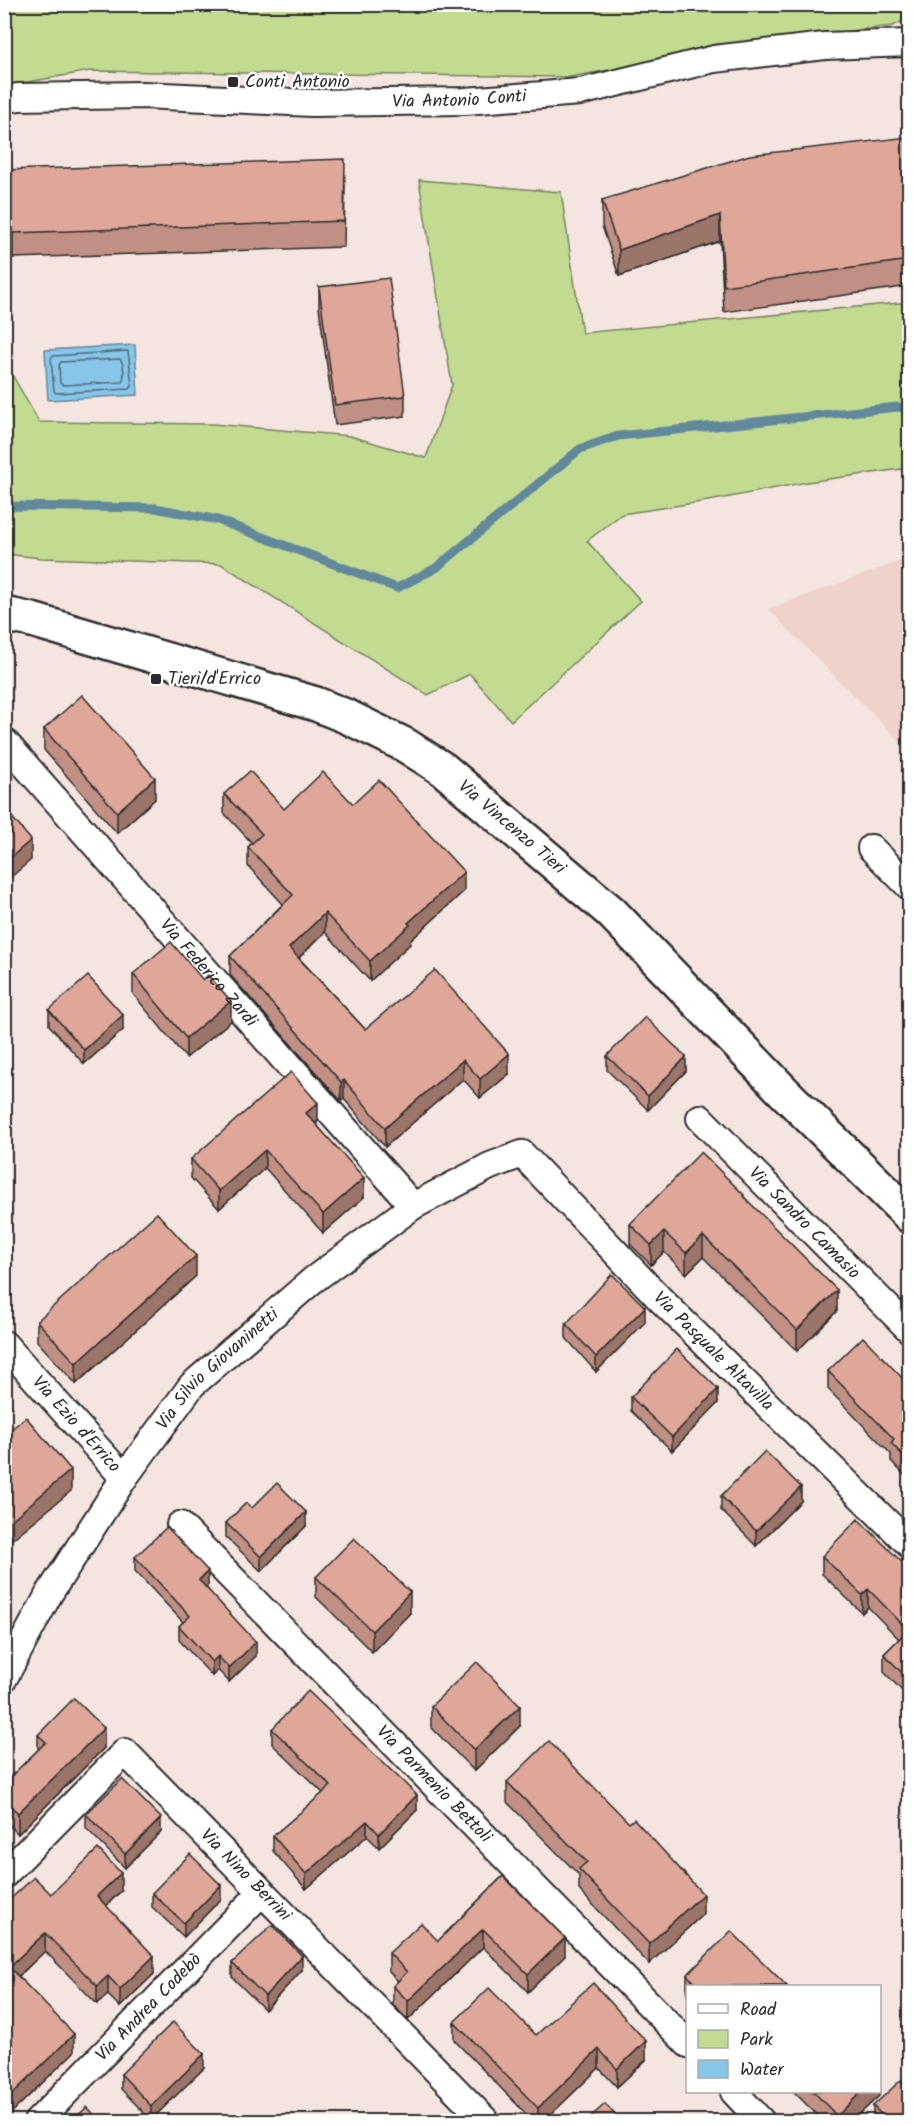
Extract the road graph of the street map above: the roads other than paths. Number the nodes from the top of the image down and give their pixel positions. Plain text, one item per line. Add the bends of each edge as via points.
1 (909, 43) edge
2 (4, 100) edge
3 (14, 622) edge
4 (4, 741) edge
5 (871, 848) dead end
6 (909, 887) edge
7 (700, 1118) dead end
8 (522, 1154) joint
9 (413, 1206) junction
10 (909, 1216) edge
11 (909, 1329) edge
12 (4, 1344) edge
13 (124, 1478) junction
14 (180, 1525) dead end
15 (909, 1545) edge
16 (4, 1678) edge
17 (4, 1875) edge
18 (261, 1893) junction
19 (686, 2043) edge
20 (736, 2093) edge
21 (37, 2121) edge
22 (487, 2121) edge
23 (762, 2121) edge

1 - 2 street, Via Antonio Conti via 825,46 714,59 580,92 465,101 312,103 143,95
3 - 10 street, Via Vincenzo Tieri via 316,705 405,745 443,769 611,912
4 - 9 street, Via Federico Zardi
5 - 6 street
7 - 11 street, Via Sandro Camasio
8 - 9 street, Via Silvio Giovaninetti
8 - 15 street, Via Pasquale Altavilla via 660,1299
9 - 13 street, Via Silvio Giovaninetti via 313,1280 192,1385
12 - 13 street, Via Ezio d'Errico
13 - 16 street, Via Silvio Giovaninetti via 49,1594
14 - 19 street, Via Parmenio Bettoli
17 - 18 street, Via Nino Berrini via 124,1752
18 - 21 street, Via Andrea Codebò
18 - 22 street, Via Nino Berrini
20 - 23 street

